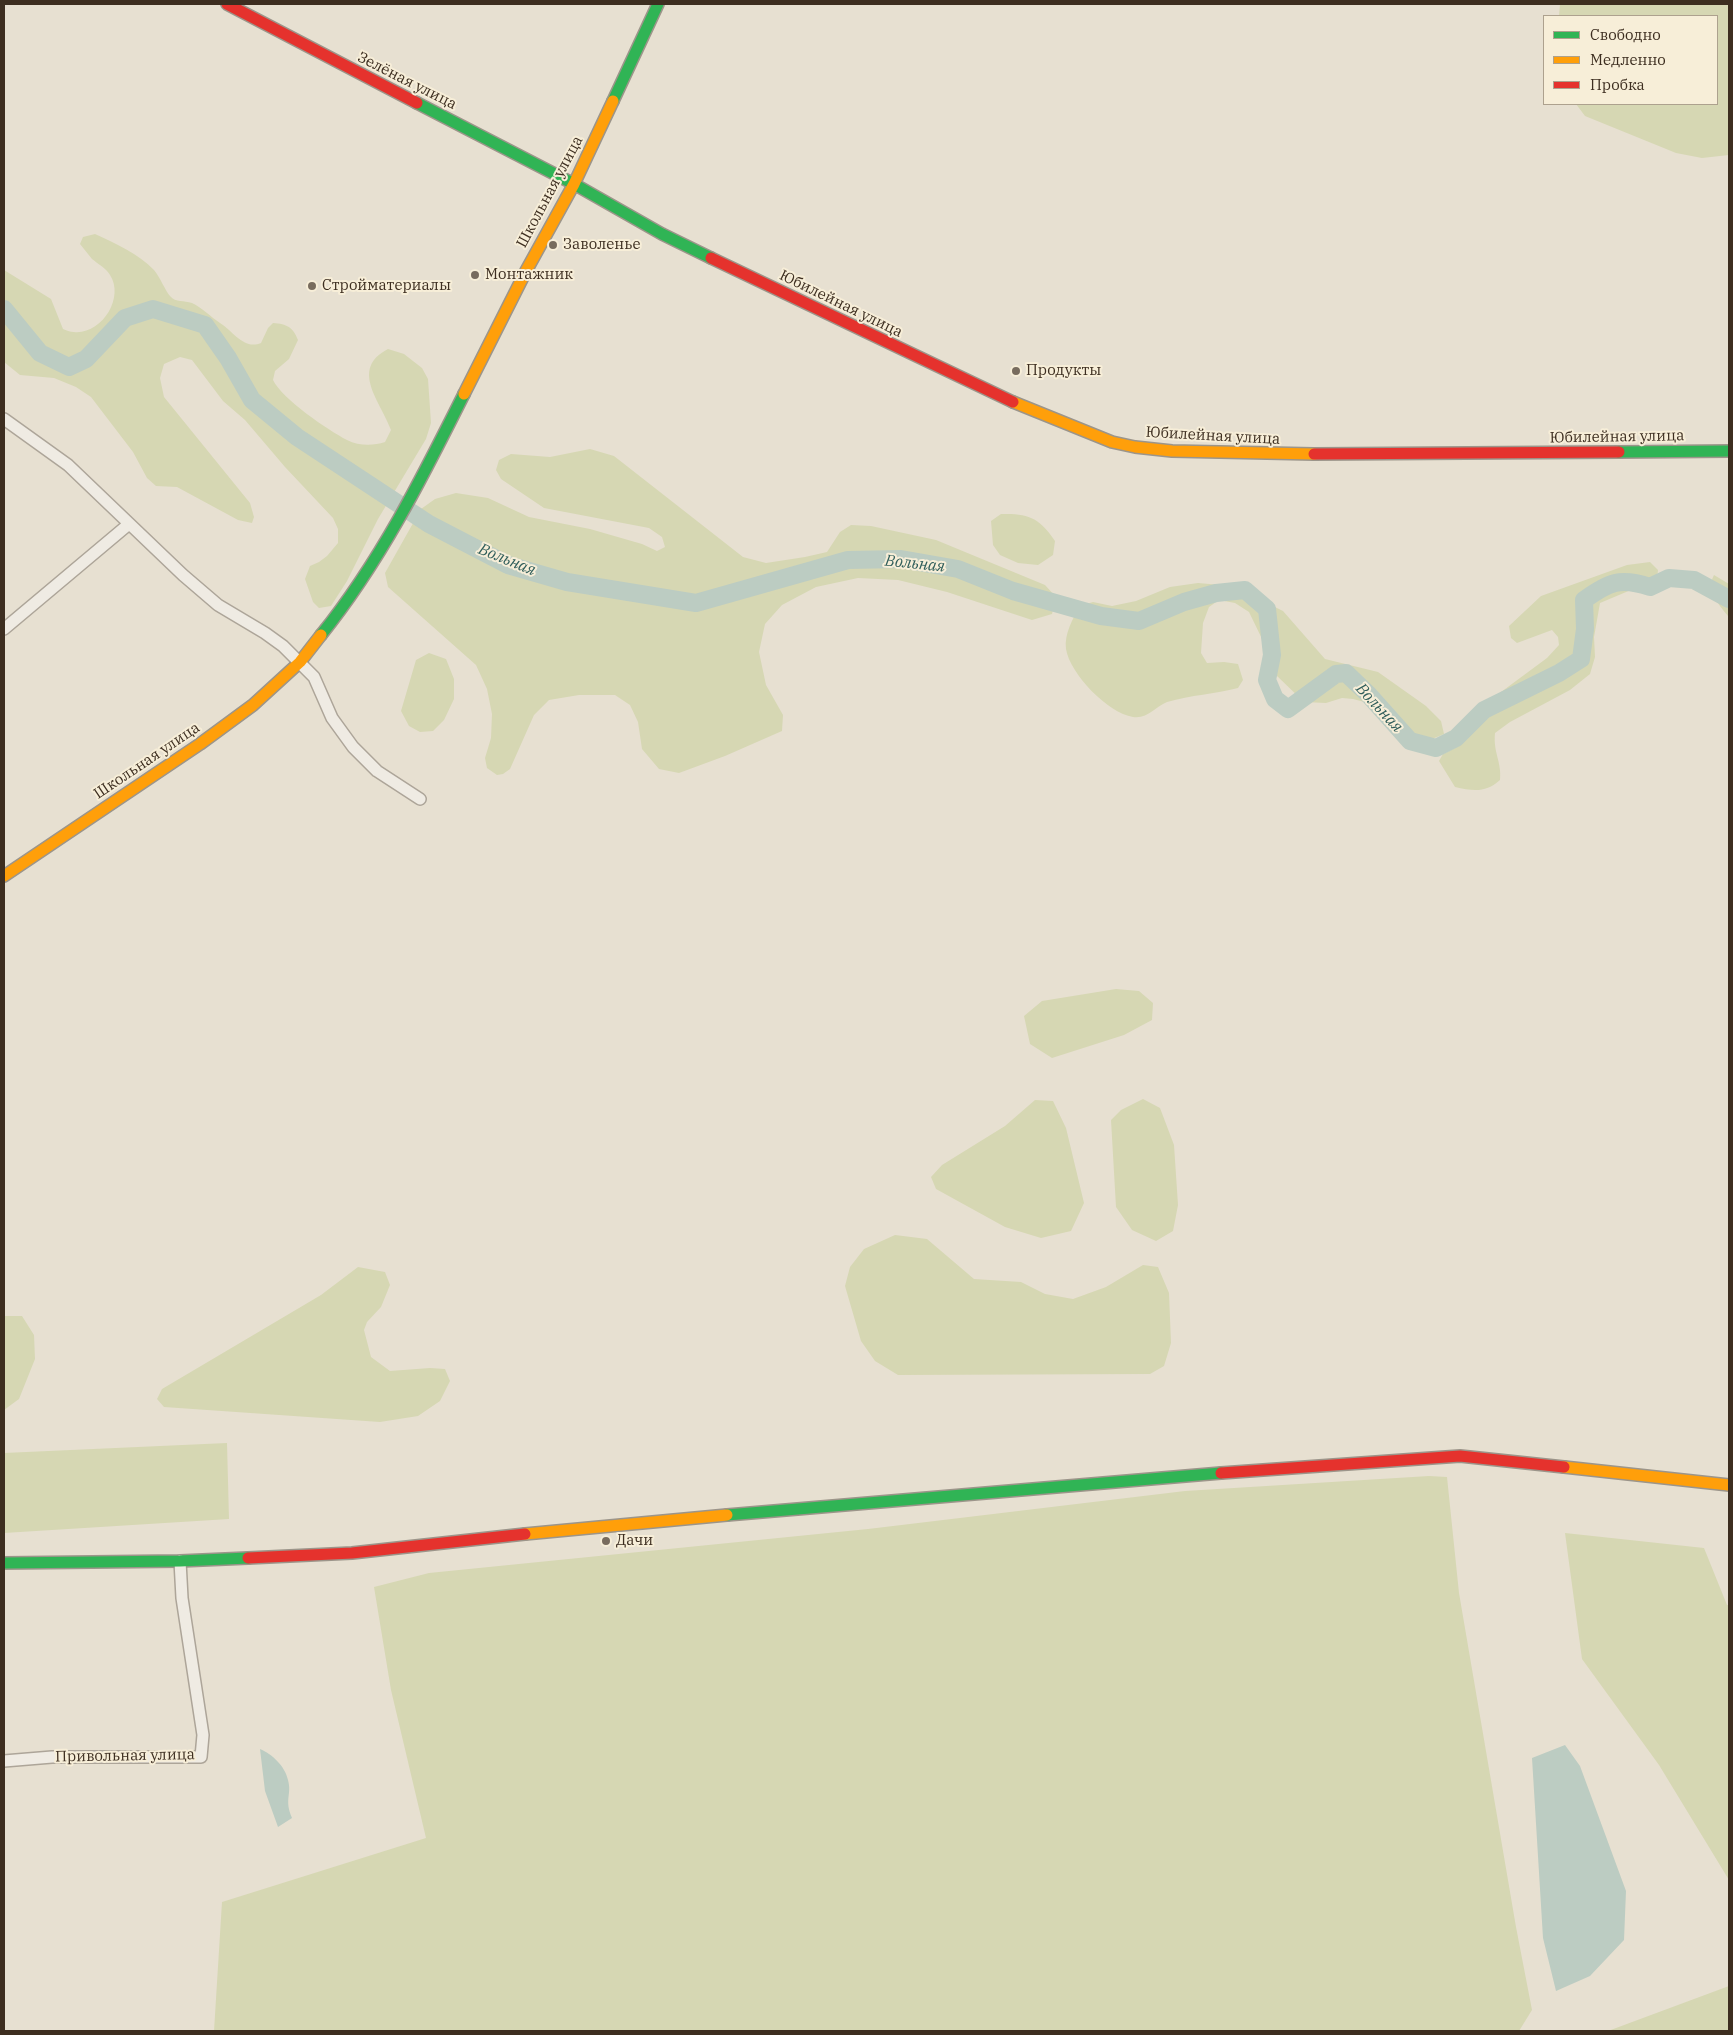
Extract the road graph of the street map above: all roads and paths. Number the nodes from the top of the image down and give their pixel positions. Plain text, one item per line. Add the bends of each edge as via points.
1 (227, 4) edge
2 (658, 4) edge
3 (574, 184) junction
4 (4, 419) edge
5 (1729, 451) edge
6 (129, 524) junction
7 (5, 626) edge
8 (300, 662) junction
9 (420, 799) dead end
10 (4, 876) edge
11 (1729, 1486) edge
12 (180, 1561) junction
13 (4, 1563) edge
14 (4, 1761) edge

1 - 3 street, Зелёная улица
2 - 3 street, Школьная улица
3 - 5 street, Юбилейная улица via 662,234 1000,397 1088,434 1135,447 1258,454
3 - 8 street, Школьная улица via 386,542 347,603
4 - 6 street via 68,465
6 - 7 street
6 - 8 street via 218,605 265,633
8 - 9 street via 314,677 332,718 353,747 378,771
8 - 10 street, Школьная улица via 253,705 200,744
11 - 12 street via 1460,1456 810,1508 352,1553
12 - 13 street
12 - 14 street, Привольная улица via 182,1598 203,1735 201,1758 52,1757

